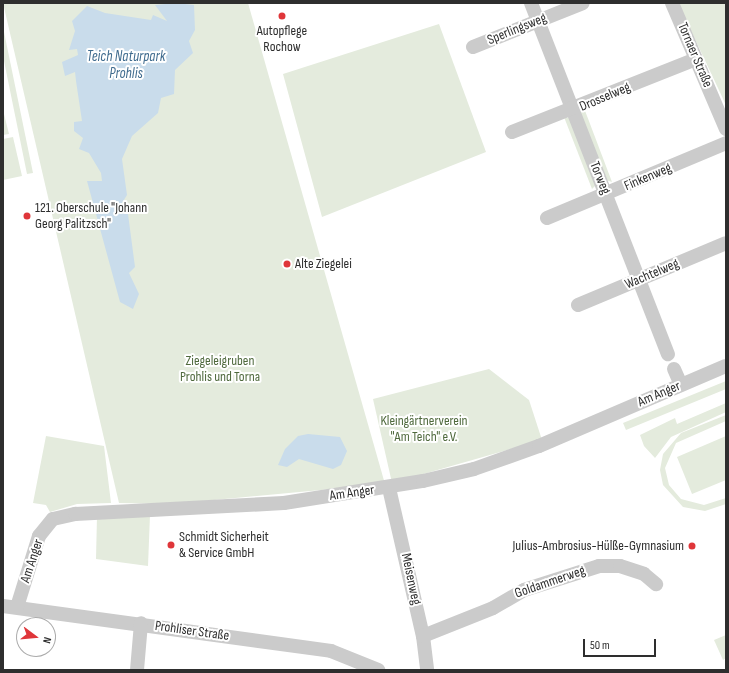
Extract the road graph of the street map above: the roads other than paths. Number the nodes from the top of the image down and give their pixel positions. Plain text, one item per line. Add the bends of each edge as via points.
1 (531, 3) edge
2 (583, 3) edge
3 (672, 3) edge
4 (538, 20) junction
5 (473, 47) dead end
6 (696, 59) junction
7 (572, 110) junction
8 (724, 121) edge
9 (512, 132) dead end
10 (726, 143) edge
11 (606, 194) junction
12 (547, 218) dead end
13 (726, 243) edge
14 (639, 280) junction
15 (578, 305) dead end
16 (668, 354) dead end
17 (726, 366) edge
18 (674, 369) dead end
19 (681, 384) junction
20 (389, 488) junction
21 (656, 584) dead end
22 (10, 607) edge
23 (141, 623) junction
24 (423, 636) junction
25 (137, 670) edge
26 (378, 670) edge
27 (427, 670) edge

1 - 4 street, Torweg
2 - 4 street, Sperlingsweg
3 - 6 street, Tornaer Straße
4 - 5 street, Sperlingsweg
4 - 7 street, Torweg
6 - 7 street, Drosselweg
6 - 8 street, Tornaer Straße
7 - 9 street, Drosselweg
7 - 11 street, Torweg
10 - 11 street, Finkenweg
11 - 12 street, Finkenweg
11 - 14 street, Torweg
13 - 14 street, Wachtelweg
14 - 15 street, Wachtelweg
14 - 16 street, Torweg
17 - 19 street, Am Anger
18 - 19 street
19 - 20 street, Am Anger via 532,448 474,469
20 - 22 street, Am Anger via 284,503 75,514 53,519 39,536
20 - 24 street, Meisenweg
21 - 24 street, Goldammerweg via 644,574 626,568 599,566 524,590 493,608
22 - 23 street, Prohliser Straße
23 - 25 street
23 - 26 street, Prohliser Straße via 332,651
24 - 27 street, Meisenweg

